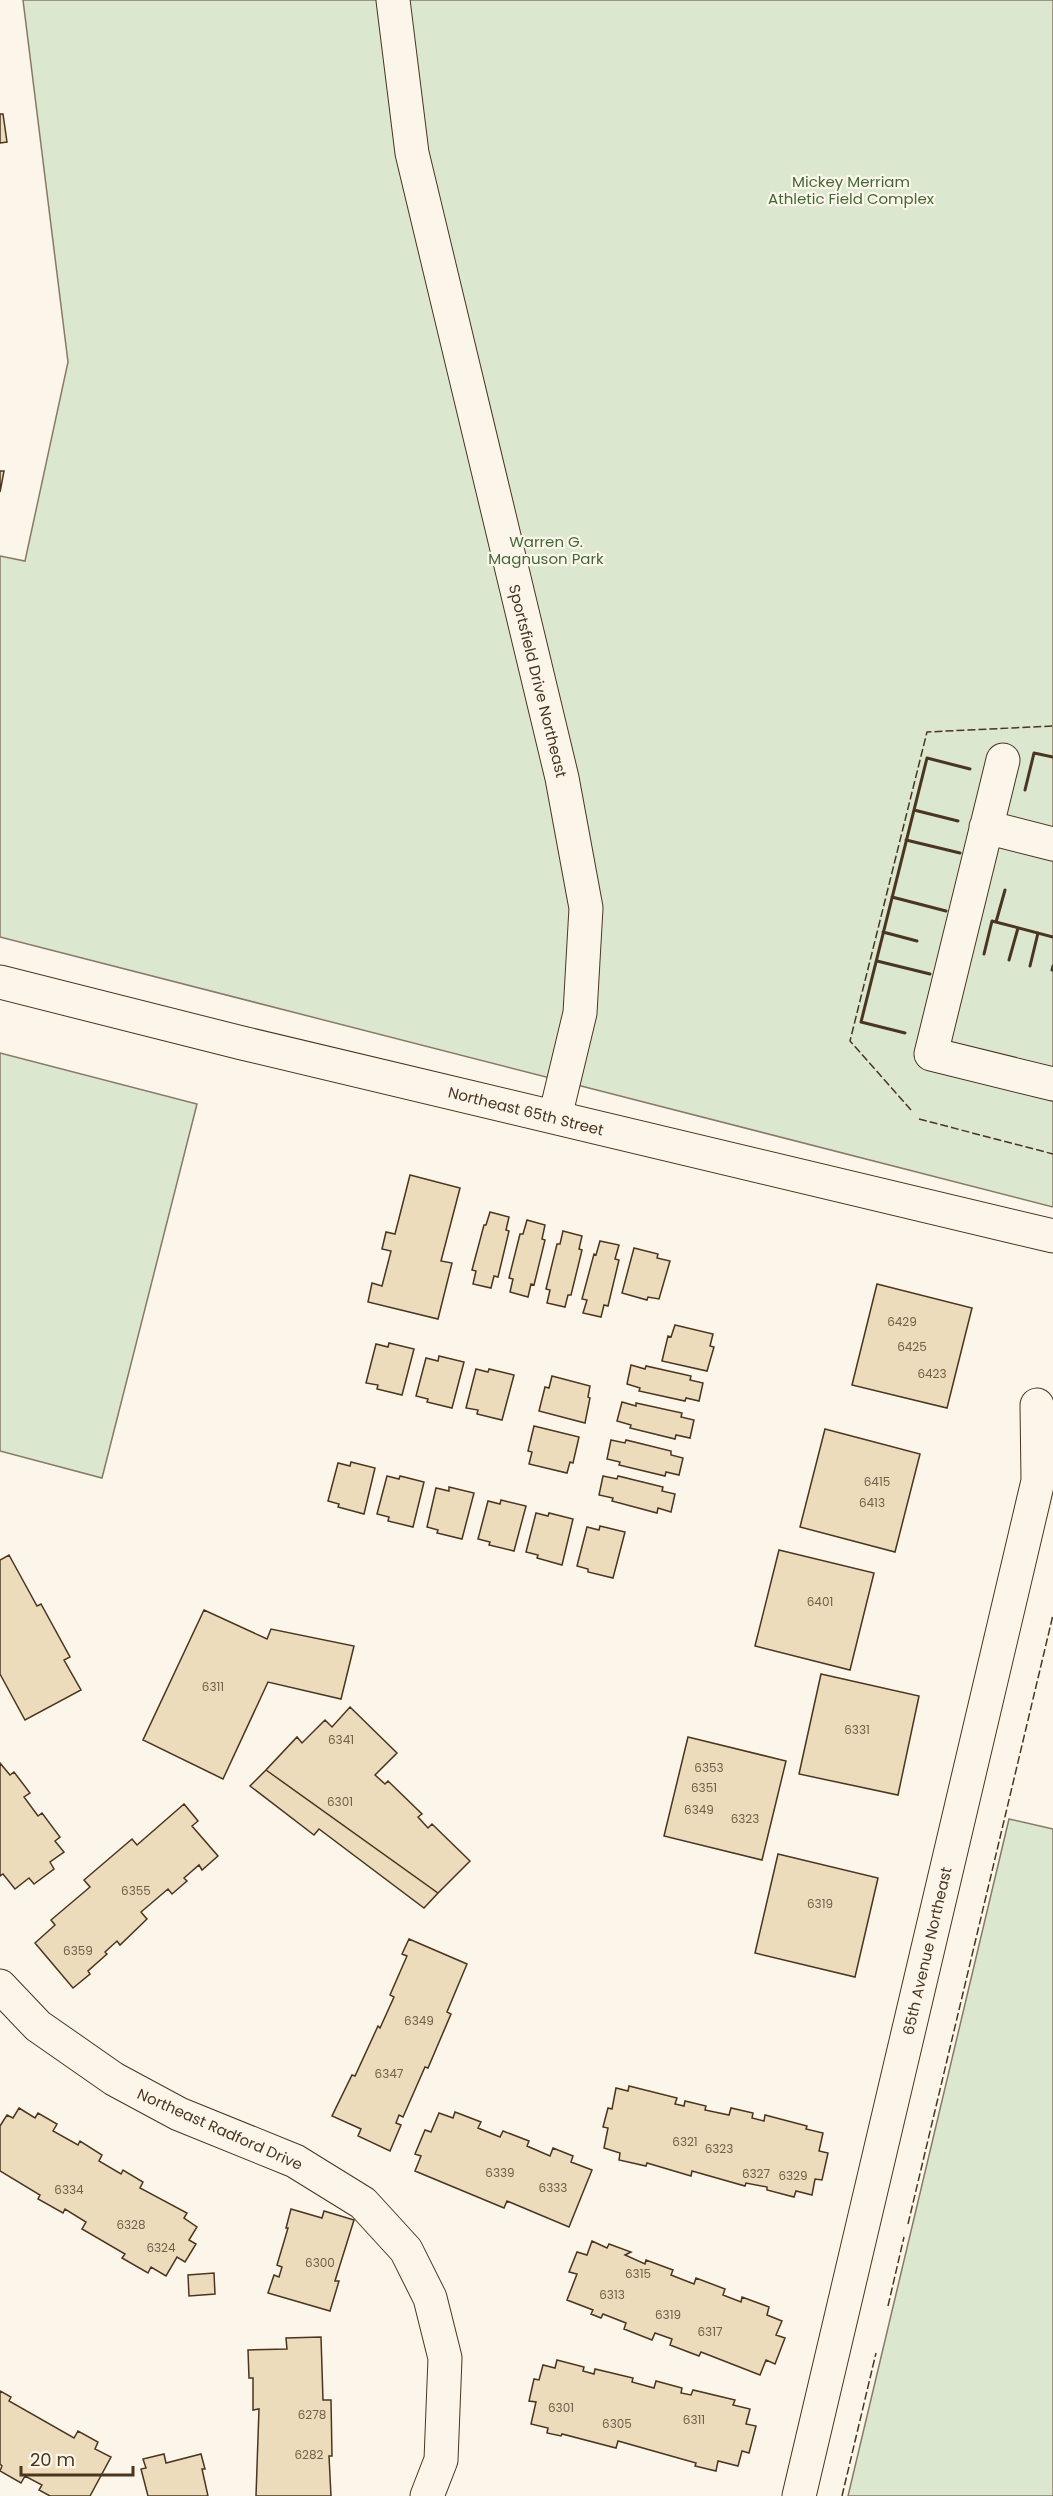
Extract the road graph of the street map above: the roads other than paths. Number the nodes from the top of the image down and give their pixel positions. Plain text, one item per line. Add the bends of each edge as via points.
1 (393, 0) edge
2 (1003, 760) dead end
3 (986, 827) junction
4 (1053, 844) edge
5 (0, 982) edge
6 (1053, 1084) edge
7 (555, 1117) junction
8 (1053, 1236) edge
9 (1037, 1405) dead end
10 (0, 1986) edge
11 (428, 2496) edge
12 (799, 2496) edge

1 - 7 street, Sportsfield Drive Northeast via 412,153 562,778 586,908 580,1013
2 - 3 street
3 - 4 street
3 - 6 street via 931,1054
5 - 7 street, Northeast 65th Street
7 - 8 street, Northeast 65th Street
9 - 12 street, 65th Avenue Northeast via 1038,1481
10 - 11 street, Northeast Radford Drive via 38,2026 114,2079 179,2114 295,2161 363,2203 406,2250 430,2298 445,2358 441,2460

